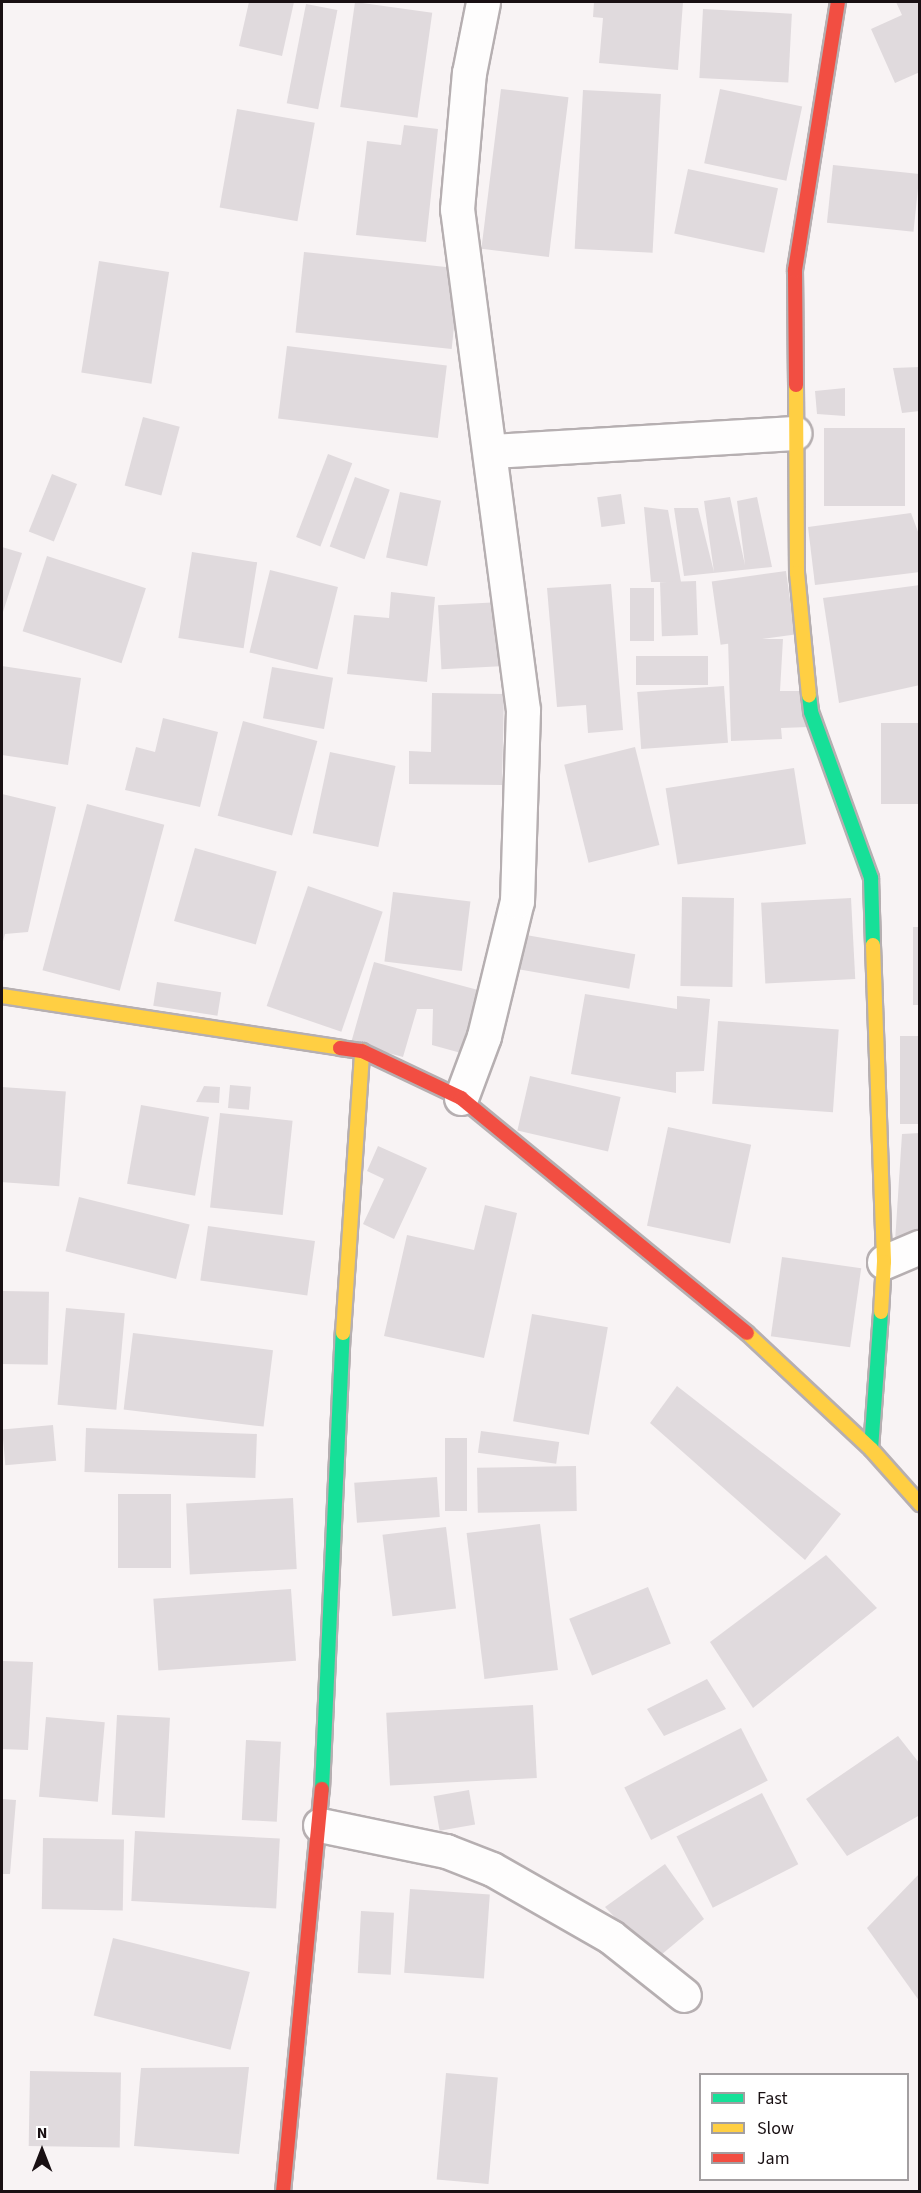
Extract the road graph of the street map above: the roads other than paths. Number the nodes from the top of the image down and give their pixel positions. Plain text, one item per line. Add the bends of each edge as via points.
1 (483, 2) edge
2 (838, 2) edge
3 (794, 433) junction
4 (492, 451) junction
5 (2, 996) edge
6 (362, 1051) junction
7 (460, 1098) junction
8 (920, 1247) edge
9 (884, 1262) junction
10 (871, 1449) junction
11 (920, 1504) edge
12 (320, 1825) junction
13 (684, 1995) dead end
14 (283, 2192) edge

1 - 4 street via 469,73 457,209
2 - 3 street via 795,270
3 - 4 street
3 - 9 street via 797,573 811,712 872,878
4 - 7 street via 523,710 518,901 484,1036
5 - 6 street
6 - 7 street
6 - 12 street via 348,1248
7 - 10 street via 741,1328
8 - 9 street
9 - 10 street
10 - 11 street
12 - 13 street via 446,1851 492,1869 611,1937
12 - 14 street

